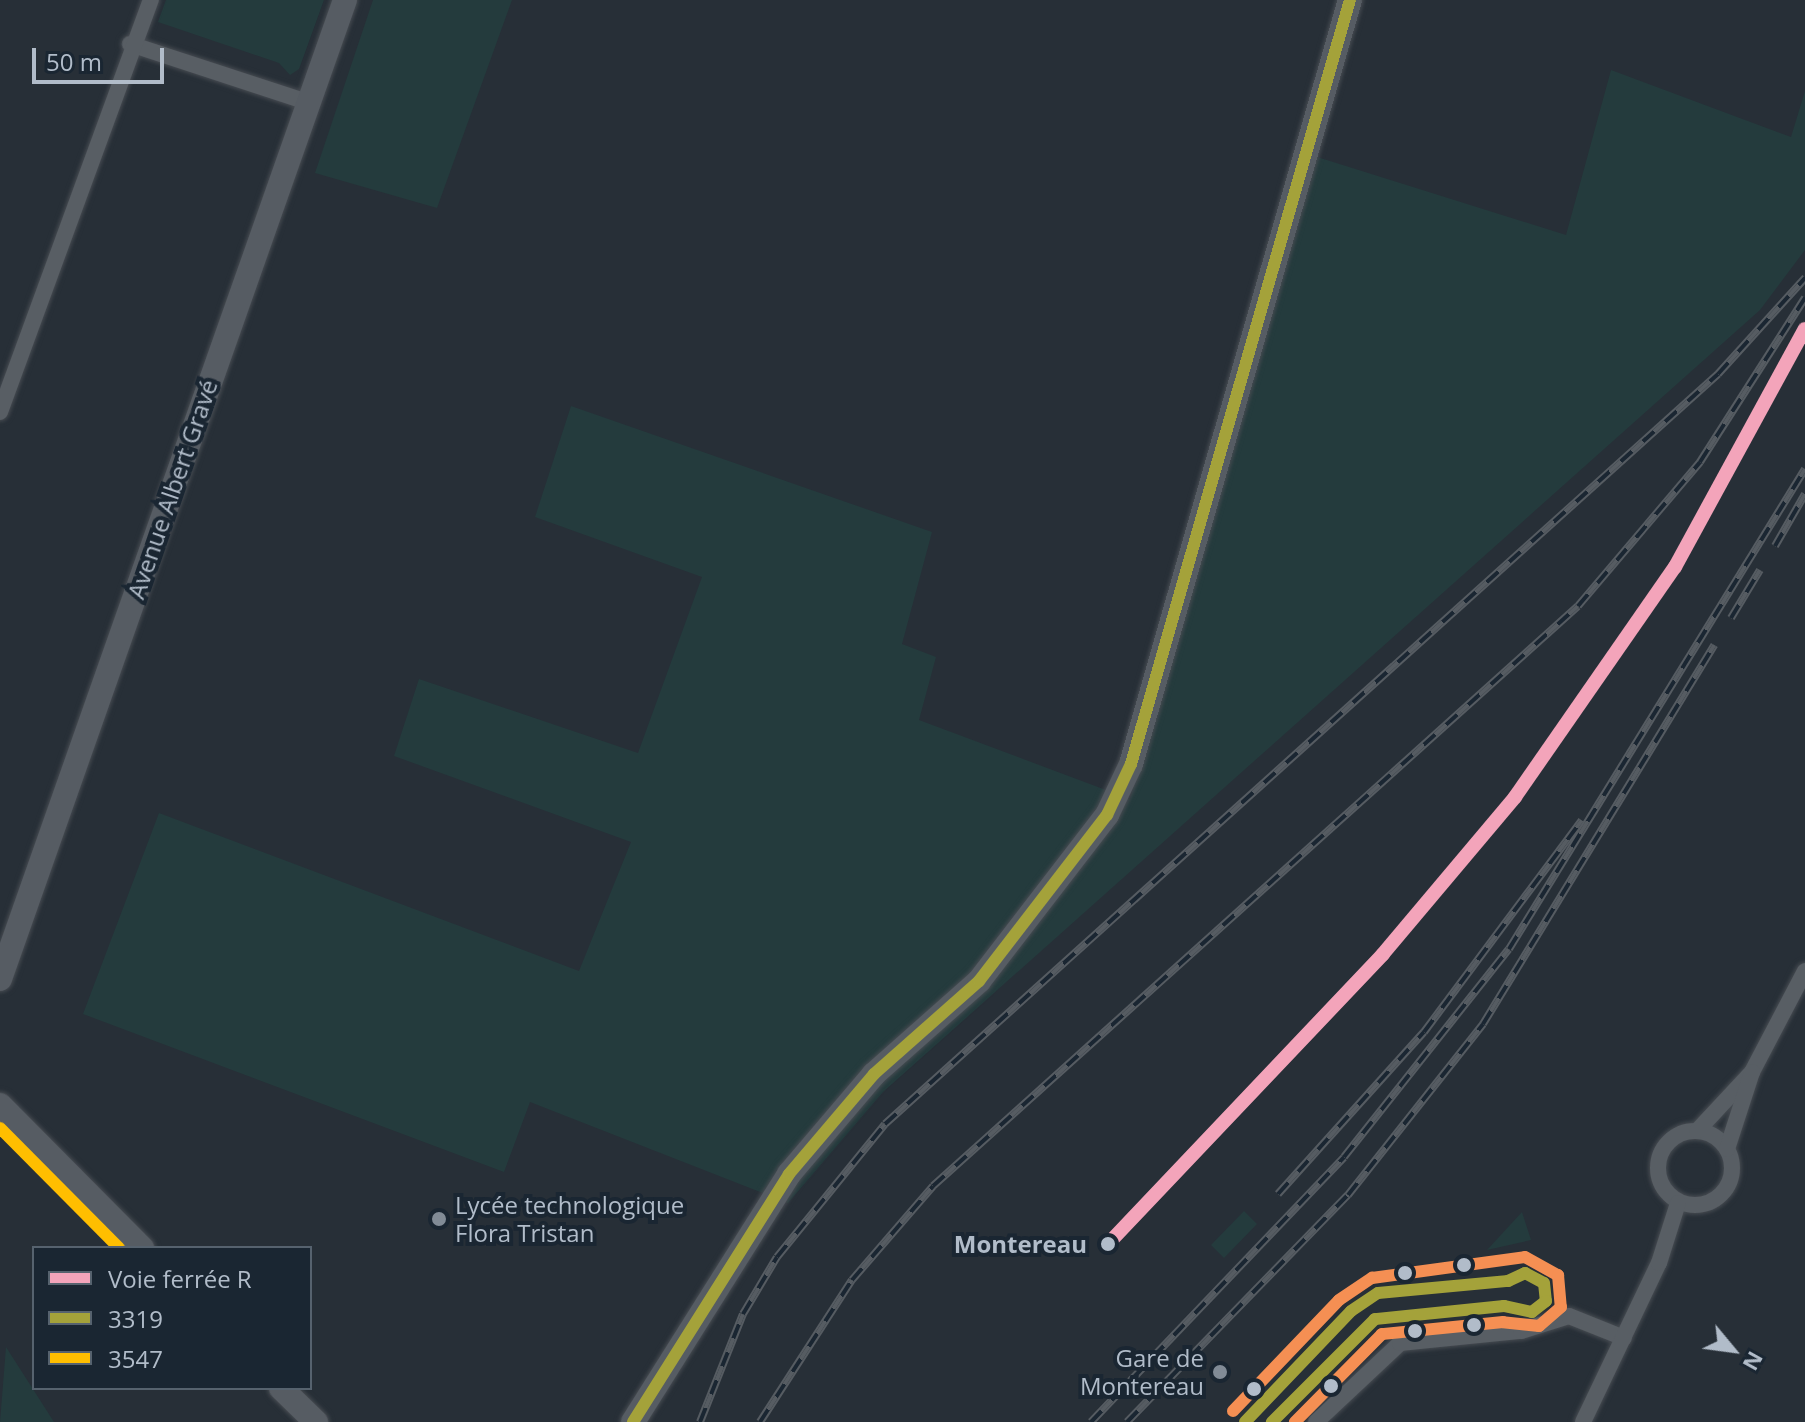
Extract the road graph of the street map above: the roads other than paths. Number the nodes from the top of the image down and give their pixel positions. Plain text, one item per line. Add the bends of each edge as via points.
1 (151, 0) edge
2 (345, 0) edge
3 (1350, 0) edge
4 (130, 44) junction
5 (307, 102) junction
6 (0, 412) edge
7 (1805, 971) edge
8 (0, 979) edge
9 (1752, 1072) junction
10 (0, 1105) edge
11 (1697, 1131) junction
12 (1727, 1149) junction
13 (1678, 1203) junction
14 (140, 1246) edge
15 (1624, 1338) junction
16 (283, 1390) edge
17 (316, 1422) edge
18 (633, 1422) edge
19 (1316, 1422) edge
20 (1583, 1422) edge

1 - 4 street
2 - 5 main road, Avenue Albert Gravé
3 - 18 main road via 1131,764 1107,815 979,981 874,1074 789,1174
4 - 5 street
4 - 6 street
5 - 8 main road, Avenue Albert Gravé
7 - 9 street
9 - 11 street
9 - 12 street
10 - 14 main road
11 - 12 street
11 - 13 street via 1674,1137 1659,1156 1659,1180
12 - 13 street via 1732,1172 1720,1196 1708,1204
13 - 15 street
15 - 19 street via 1569,1316 1521,1331 1400,1343
15 - 20 street
16 - 17 main road

